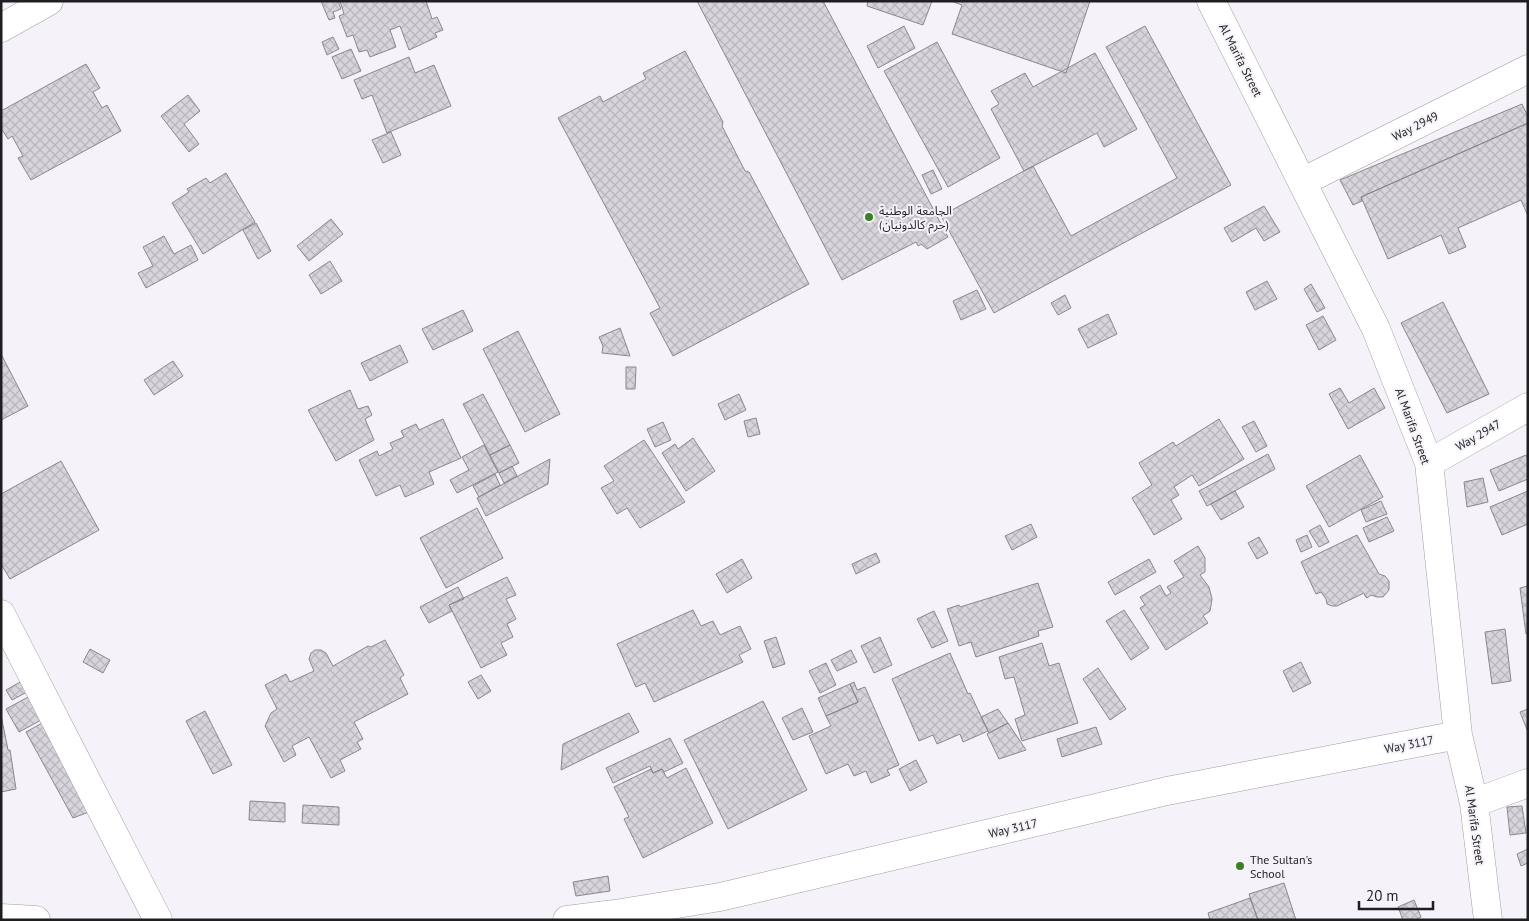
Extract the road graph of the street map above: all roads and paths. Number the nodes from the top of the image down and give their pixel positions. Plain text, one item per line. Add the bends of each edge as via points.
1 (49, 1) edge
2 (1211, 1) edge
3 (1, 28) edge
4 (1528, 69) edge
5 (1302, 182) junction
6 (1528, 407) edge
7 (1429, 463) junction
8 (1, 614) edge
9 (1458, 735) junction
10 (1528, 783) edge
11 (1474, 804) junction
12 (1, 918) edge
13 (36, 920) edge
14 (158, 920) edge
15 (567, 920) edge
16 (1488, 920) edge

1 - 3 street
2 - 5 street, Al Marifa Street
4 - 5 street, Way 2949
5 - 7 street, Al Marifa Street via 1376,329
6 - 7 street, Way 2947
7 - 9 street, Al Marifa Street
8 - 14 street
9 - 11 street, Al Marifa Street
9 - 15 street, Way 3117 via 1167,791 720,898
10 - 11 street
11 - 16 street, Al Marifa Street
12 - 13 street

